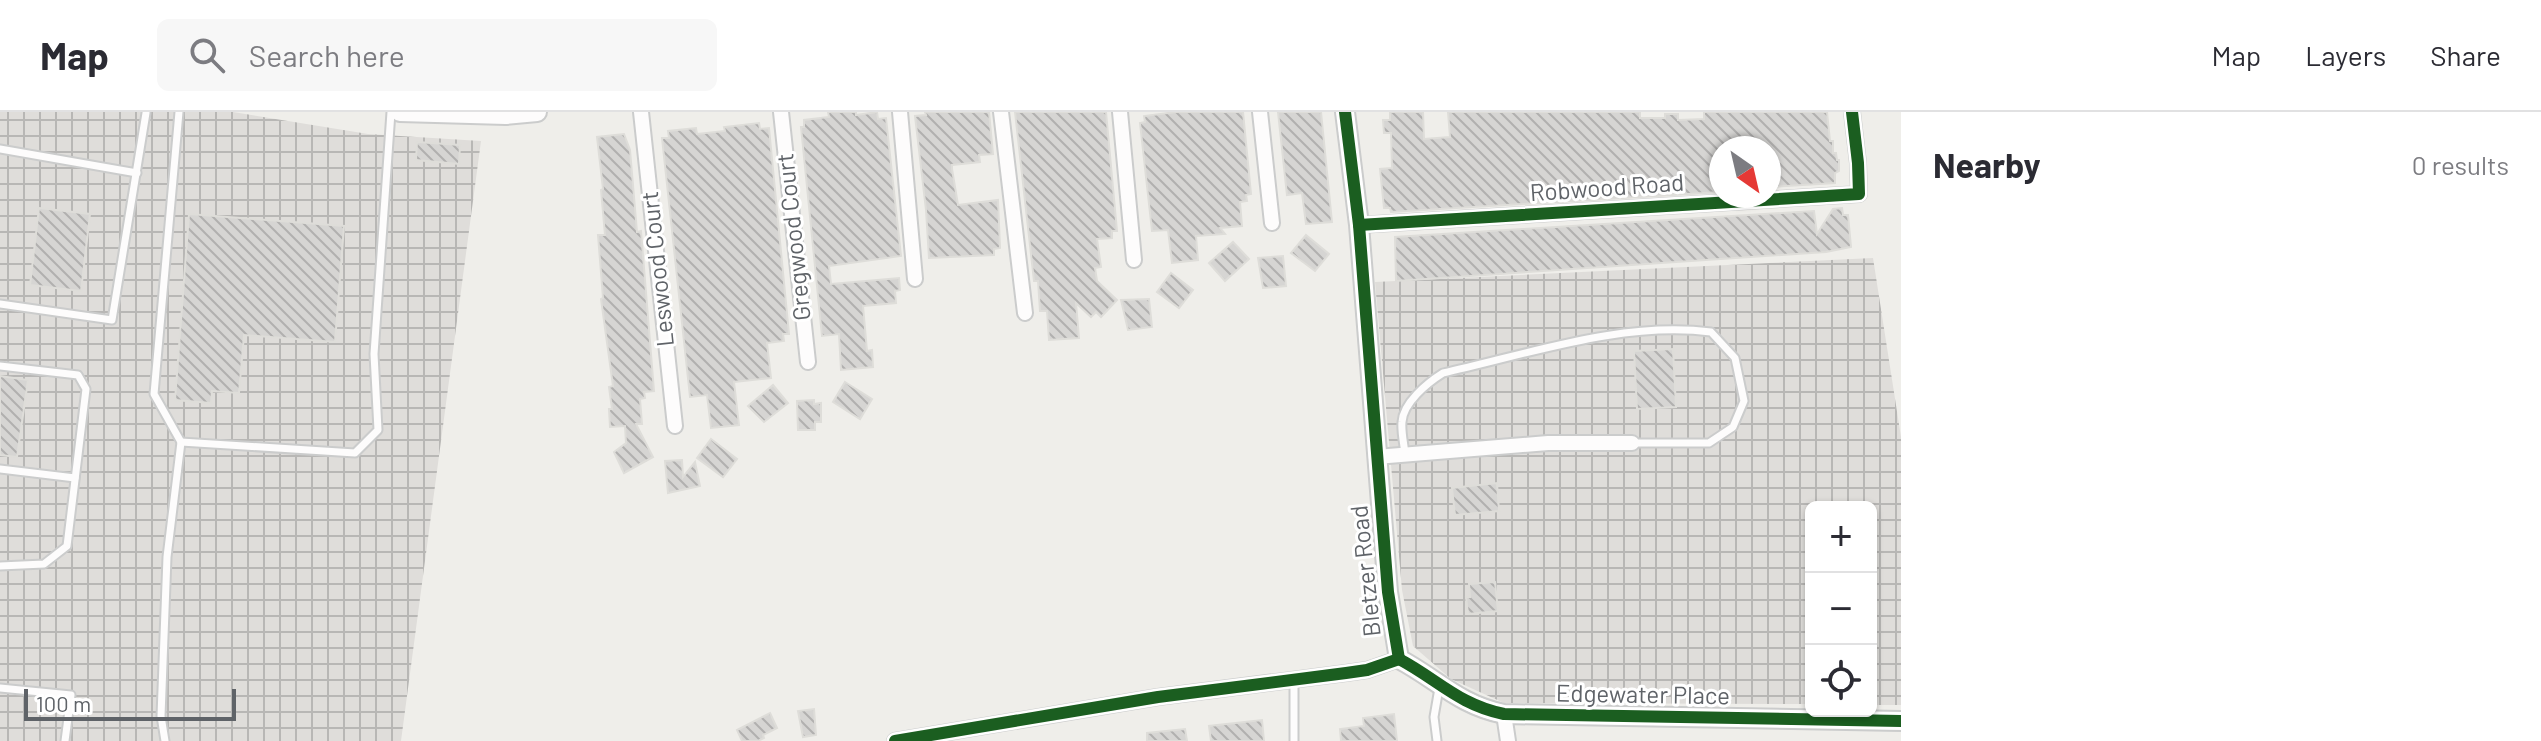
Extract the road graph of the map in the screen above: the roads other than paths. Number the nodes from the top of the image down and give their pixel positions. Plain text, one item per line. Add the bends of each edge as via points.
1 (179, 112) edge
2 (391, 112) edge
3 (400, 112) edge
4 (537, 112) edge
5 (641, 112) edge
6 (781, 112) edge
7 (900, 112) edge
8 (1001, 112) edge
9 (1120, 112) edge
10 (1260, 112) edge
11 (1345, 112) edge
12 (1852, 112) edge
13 (146, 113) edge
14 (0, 149) edge
15 (137, 173) junction
16 (1272, 223) dead end
17 (1359, 225) junction
18 (1134, 260) dead end
19 (915, 279) dead end
20 (0, 304) edge
21 (1025, 313) dead end
22 (808, 362) dead end
23 (0, 366) edge
24 (675, 426) dead end
25 (181, 442) junction
26 (1632, 443) joint
27 (1405, 454) junction
28 (1376, 457) junction
29 (0, 469) edge
30 (75, 478) junction
31 (0, 566) edge
32 (1399, 659) junction
33 (1294, 680) junction
34 (1439, 685) junction
35 (0, 688) edge
36 (1504, 714) junction
37 (1901, 721) edge
38 (65, 741) edge
39 (165, 741) edge
40 (895, 741) edge
41 (1294, 741) edge
42 (1437, 741) edge
43 (1508, 741) edge

1 - 25 lane via 154,394
2 - 25 lane via 374,354 378,430 355,453
3 - 4 street
5 - 24 street, Leswood Court
6 - 22 street, Gregwood Court
7 - 19 street
8 - 21 street
9 - 18 street
10 - 16 street
11 - 17 street, Bletzer Road
12 - 17 street, Robwood Road via 1859,194
13 - 15 lane
14 - 15 lane
15 - 20 lane via 112,320
17 - 28 street, Bletzer Road
23 - 30 lane via 78,375 86,389
25 - 39 lane via 167,557 161,716
26 - 27 street via 1548,443
26 - 27 lane via 1709,443 1733,427 1744,401 1735,358 1711,332 1680,328 1596,338 1443,373 1405,410
27 - 28 street
28 - 32 street, Bletzer Road
29 - 30 lane
30 - 31 lane via 67,546 44,564
32 - 33 street, Bletzer Road via 1367,670
32 - 34 street, Edgewater Place
33 - 40 street, Bletzer Road via 1143,699
33 - 41 lane
34 - 36 street, Edgewater Place via 1473,706
34 - 42 lane
35 - 38 lane via 71,695
36 - 37 street, Edgewater Place
36 - 43 street

